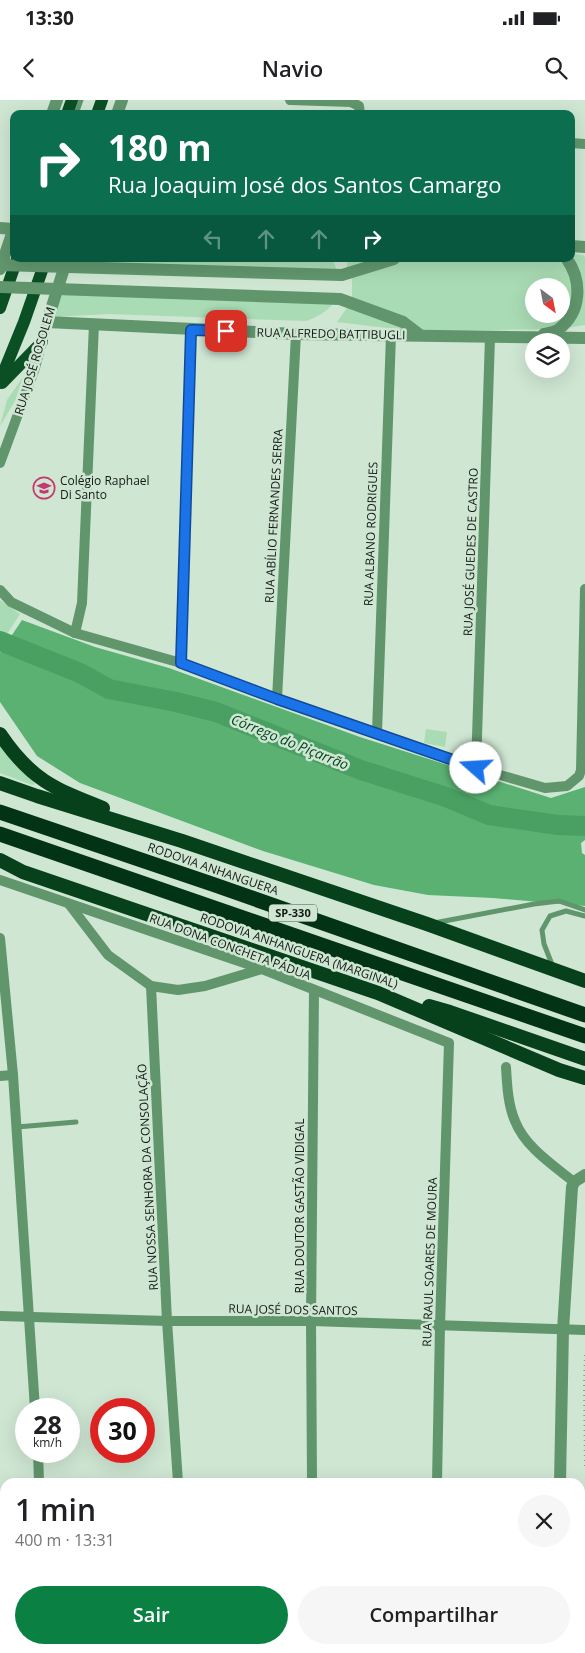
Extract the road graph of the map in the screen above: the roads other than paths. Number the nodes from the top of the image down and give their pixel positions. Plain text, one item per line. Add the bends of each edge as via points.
1 (290, 100) edge
2 (360, 110) edge
3 (10, 240) edge
4 (16, 262) edge
5 (45, 262) edge
6 (66, 262) edge
7 (384, 262) edge
8 (569, 262) edge
9 (0, 265) edge
10 (0, 269) edge
11 (0, 287) edge
12 (0, 308) edge
13 (47, 322) junction
14 (94, 324) junction
15 (191, 330) junction
16 (546, 333) edge
17 (296, 334) junction
18 (391, 335) junction
19 (420, 335) junction
20 (490, 337) junction
21 (525, 338) edge
22 (570, 338) edge
23 (585, 338) edge
24 (42, 342) junction
25 (0, 381) edge
26 (0, 385) edge
27 (0, 463) edge
28 (585, 588) edge
29 (0, 590) edge
30 (75, 633) junction
31 (181, 663) junction
32 (277, 699) junction
33 (377, 733) junction
34 (0, 734) edge
35 (584, 750) edge
36 (476, 768) junction
37 (0, 783) edge
38 (0, 812) edge
39 (0, 834) edge
40 (182, 841) junction
41 (0, 860) edge
42 (0, 866) edge
43 (23, 872) junction
44 (0, 880) edge
45 (69, 904) junction
46 (585, 910) edge
47 (585, 916) edge
48 (426, 924) junction
49 (0, 938) edge
50 (262, 969) junction
51 (554, 970) junction
52 (585, 980) edge
53 (150, 986) junction
54 (314, 990) junction
55 (378, 993) junction
56 (585, 1015) edge
57 (585, 1036) edge
58 (449, 1043) joint
59 (585, 1058) edge
60 (506, 1067) dead end
61 (13, 1075) junction
62 (0, 1076) edge
63 (585, 1078) edge
64 (76, 1122) dead end
65 (17, 1128) junction
66 (580, 1179) edge
67 (0, 1316) edge
68 (30, 1317) junction
69 (167, 1321) junction
70 (311, 1322) junction
71 (440, 1326) junction
72 (563, 1330) junction
73 (585, 1330) edge
74 (34, 1398) edge
75 (38, 1463) edge
76 (39, 1478) edge
77 (178, 1478) edge
78 (312, 1478) edge
79 (437, 1478) edge
80 (560, 1478) edge

1 - 2 street via 351,102 359,106
3 - 10 street
4 - 12 main road
5 - 25 main road
6 - 13 street, RUA JOSÉ ROSOLEM
7 - 9 street, bridge via 342,275
8 - 16 street via 579,289 576,304 570,319 558,330
11 - 19 street, bridge via 340,299 403,322
13 - 14 street, RUA ALFREDO BATTIBUGLI
13 - 24 street, RUA JOSÉ ROSOLEM
14 - 15 street, RUA ALFREDO BATTIBUGLI
14 - 30 street via 82,604
15 - 17 street, RUA ALFREDO BATTIBUGLI
15 - 31 street
17 - 18 street, RUA ALFREDO BATTIBUGLI
17 - 32 street, RUA ABÍLIO FERNANDES SERRA
18 - 19 street, RUA ALFREDO BATTIBUGLI
18 - 33 street, RUA ALBANO RODRIGUES
19 - 20 street, RUA ALFREDO BATTIBUGLI
20 - 21 street, RUA ALFREDO BATTIBUGLI
20 - 36 street, RUA JOSÉ GUEDES DE CASTRO
22 - 23 street, RUA ALFREDO BATTIBUGLI
24 - 26 main road
24 - 27 street, RUA JOSÉ ROSOLEM
28 - 35 street
29 - 30 street via 11,602
30 - 31 street
31 - 32 street
32 - 33 street
33 - 36 street
34 - 40 highway via 28,768 50,786
35 - 36 street via 579,776 567,786 545,788
37 - 40 highway
38 - 56 highway, RODOVIA ANHANGUERA / SP-330
39 - 57 highway, SP-330
40 - 48 highway
41 - 43 highway, RODOVIA ANHANGUERA (MARGINAL)
42 - 43 highway
43 - 55 highway, RODOVIA ANHANGUERA (MARGINAL)
44 - 45 street, RUA DONA CONCHETA PÁDUA
45 - 50 street, RUA DONA CONCHETA PÁDUA
45 - 53 street via 108,955
46 - 48 lane via 559,901
47 - 51 lane via 566,910 550,916 542,930
48 - 51 highway
49 - 61 street
50 - 53 street via 205,986 178,990
50 - 54 street, RUA DONA CONCHETA PÁDUA
51 - 52 highway
53 - 69 street, RUA NOSSA SENHORA DA CONSOLAÇÃO
54 - 58 street, RUA DONA CONCHETA PÁDUA
54 - 70 street, RUA DOUTOR GASTÃO VIDIGAL
55 - 59 highway via 450,1012
55 - 63 highway, RODOVIA ANHANGUERA (MARGINAL)
58 - 71 street, RUA RAUL SOARES DE MOURA
60 - 66 street via 508,1092 519,1130 541,1155
61 - 62 street
61 - 65 street
64 - 65 lane
65 - 68 street
66 - 72 street via 572,1187
67 - 68 street, RUA JOSÉ DOS SANTOS
68 - 69 street, RUA JOSÉ DOS SANTOS
68 - 74 street
69 - 70 street, RUA JOSÉ DOS SANTOS
69 - 77 street, RUA NOSSA SENHORA DA CONSOLAÇÃO
70 - 71 street, RUA JOSÉ DOS SANTOS
70 - 78 street, RUA DOUTOR GASTÃO VIDIGAL
71 - 72 street, RUA JOSÉ DOS SANTOS
71 - 79 street, RUA RAUL SOARES DE MOURA
72 - 73 street, RUA JOSÉ DOS SANTOS
72 - 80 street
75 - 76 street

